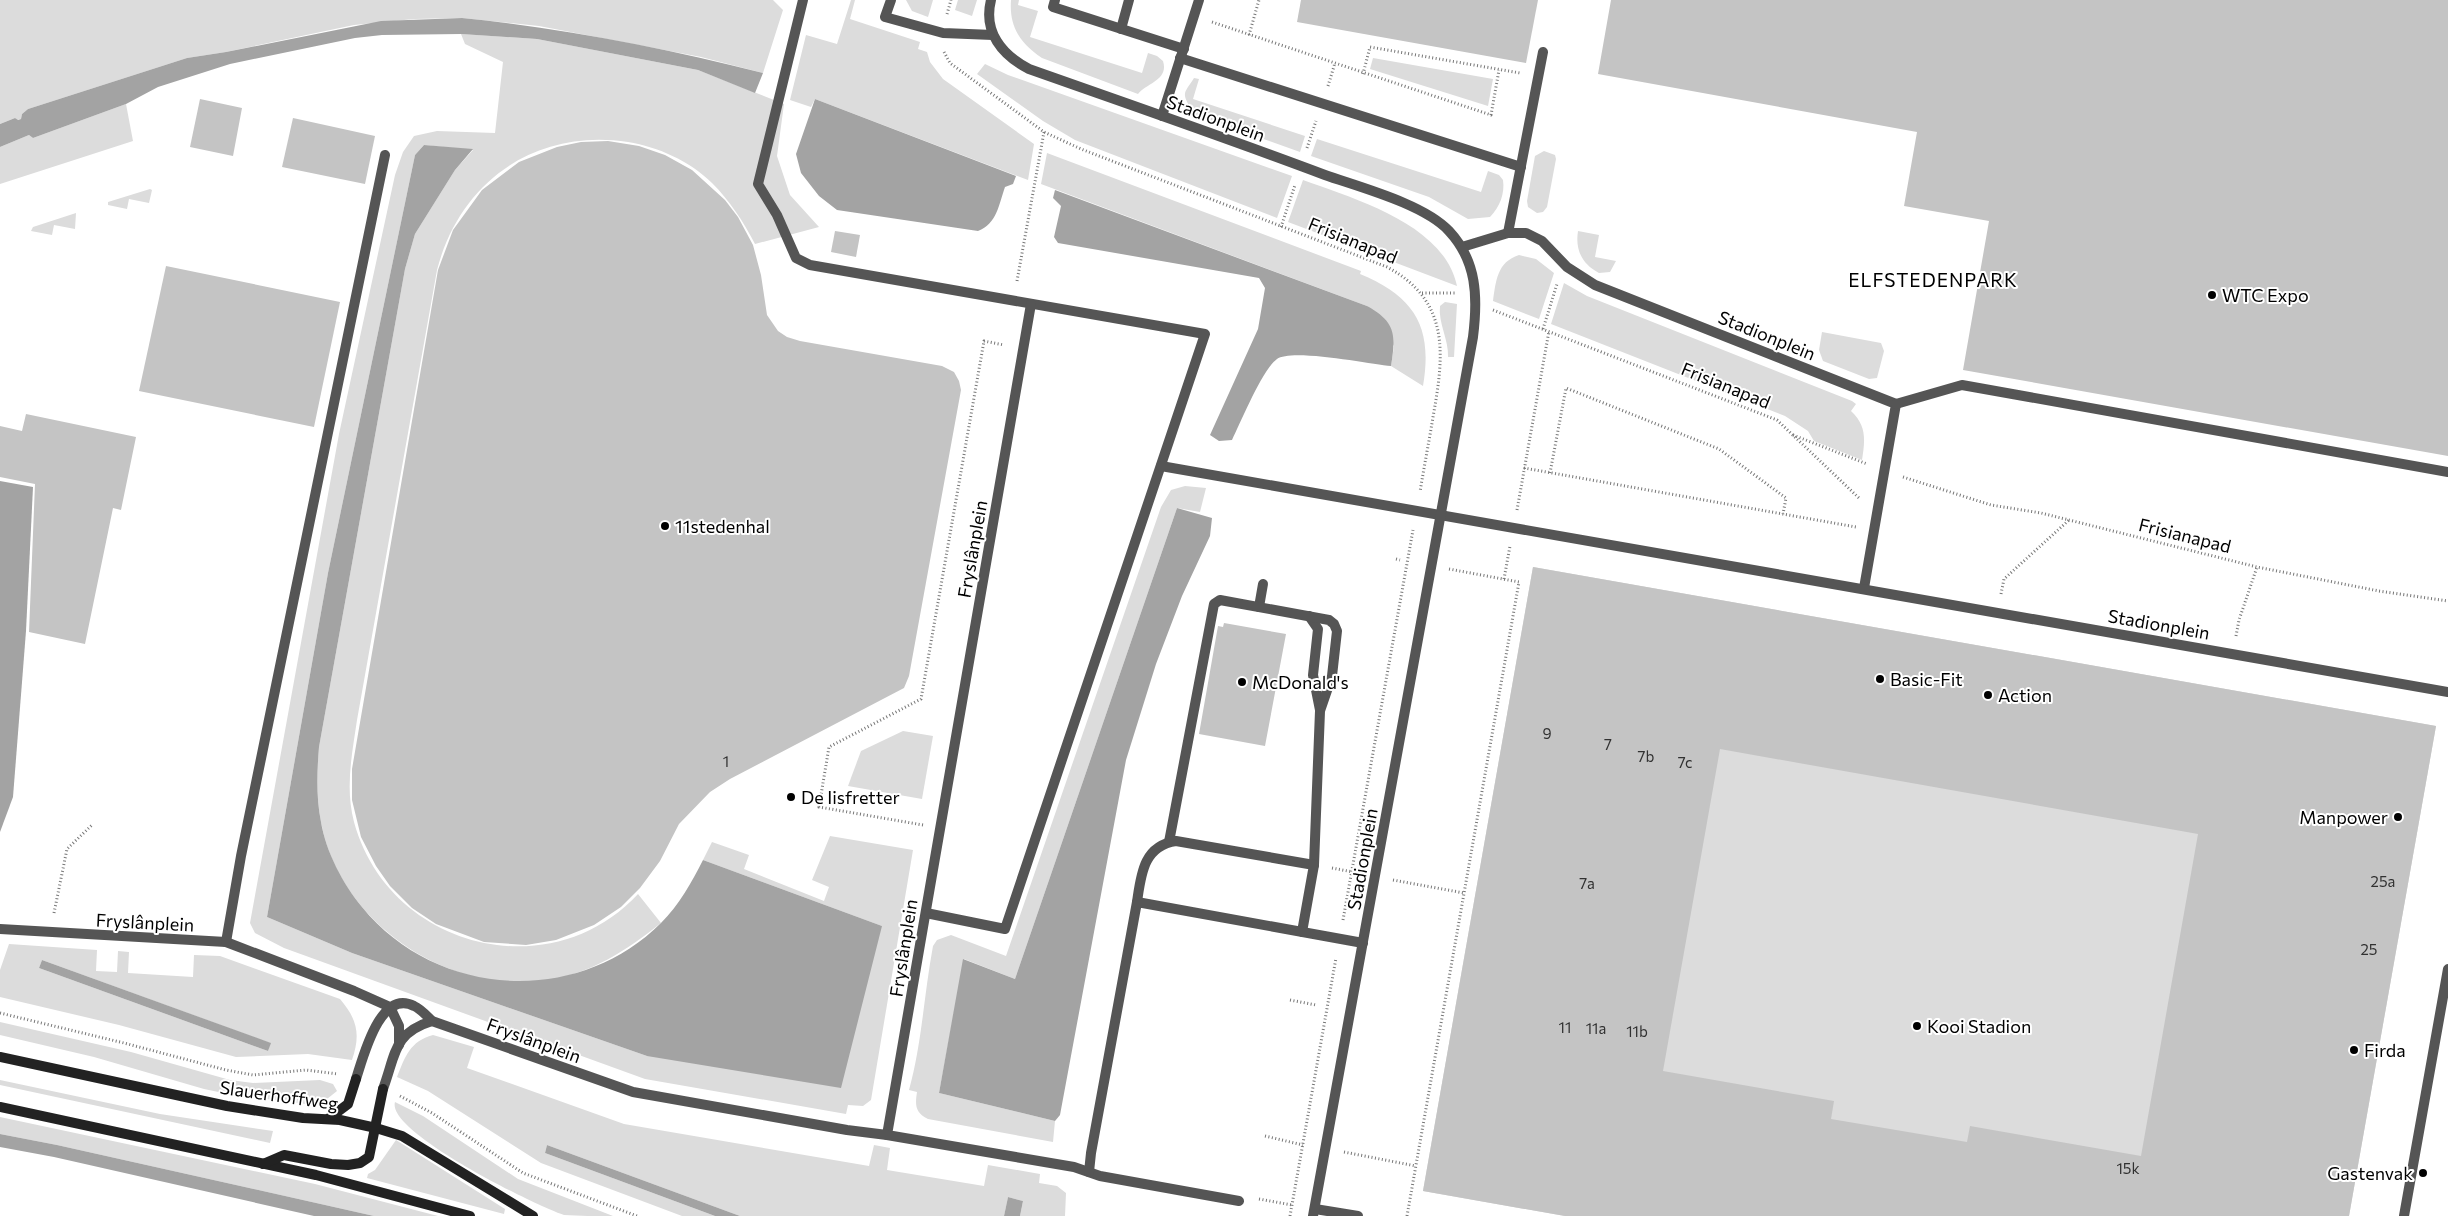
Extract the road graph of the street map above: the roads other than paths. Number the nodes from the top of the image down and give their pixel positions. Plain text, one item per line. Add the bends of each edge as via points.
1 (803, 0) edge
2 (891, 0) edge
3 (991, 0) edge
4 (1055, 0) edge
5 (1129, 0) edge
6 (1199, 0) edge
7 (1120, 29) junction
8 (993, 36) junction
9 (1543, 52) dead end
10 (1182, 53) junction
11 (1162, 116) junction
12 (385, 155) dead end
13 (1520, 167) junction
14 (1508, 233) junction
15 (1462, 247) junction
16 (1031, 304) junction
17 (1896, 404) junction
18 (1161, 466) junction
19 (2448, 472) edge
20 (1441, 514) junction
21 (1263, 584) dead end
22 (1864, 588) junction
23 (1259, 607) junction
24 (1309, 616) junction
25 (2448, 692) edge
26 (1320, 711) junction
27 (1169, 842) junction
28 (1314, 865) junction
29 (1136, 902) junction
30 (926, 914) junction
31 (3, 930) edge
32 (1302, 932) junction
33 (226, 942) junction
34 (1363, 943) junction
35 (2448, 969) edge
36 (390, 1007) junction
37 (397, 1019) junction
38 (432, 1021) junction
39 (417, 1026) junction
40 (399, 1045) junction
41 (0, 1057) edge
42 (356, 1080) joint
43 (383, 1089) joint
44 (0, 1107) edge
45 (328, 1120) junction
46 (376, 1128) junction
47 (887, 1135) junction
48 (263, 1164) junction
49 (1089, 1172) junction
50 (1239, 1201) dead end
51 (1314, 1212) edge
52 (470, 1216) edge
53 (533, 1216) edge
54 (1358, 1216) edge
55 (2404, 1216) edge

1 - 16 street via 758,184 777,215 796,258 810,265
2 - 8 street via 885,16 943,33
3 - 8 street
4 - 7 street via 1053,8
5 - 7 street
6 - 10 street
7 - 10 street
8 - 11 street, Stadionplein via 1012,60 1029,69
9 - 13 street
10 - 11 street
10 - 13 street
11 - 15 street, Stadionplein via 1397,201 1447,229
12 - 33 street
13 - 14 street
14 - 15 street, Stadionplein
14 - 17 street, Stadionplein via 1526,233 1542,241 1567,267 1595,285
15 - 20 street, Stadionplein via 1473,273 1476,302 1473,337
16 - 18 street via 1205,334
16 - 30 street, Fryslânplein
17 - 19 street via 1962,385
17 - 22 street
18 - 20 street
18 - 30 street via 1005,928
20 - 22 street, Stadionplein
20 - 34 street, Stadionplein
21 - 23 street
22 - 25 street, Stadionplein
23 - 24 street
23 - 27 street via 1220,600 1214,604
24 - 26 street via 1318,629 1313,674
24 - 26 street via 1329,620 1337,631 1332,676
26 - 28 street
27 - 28 street via 1176,840
27 - 29 street via 1149,854
28 - 32 street
29 - 32 street
29 - 49 street
30 - 47 street, Fryslânplein
31 - 33 street, Fryslânplein
32 - 34 street
33 - 36 street, Fryslânplein via 354,990
34 - 51 street, Stadionplein
35 - 55 street
36 - 37 street
36 - 38 street, Fryslânplein via 408,1003
36 - 42 street via 370,1036
37 - 39 street
37 - 40 street
38 - 39 street
38 - 47 street, Fryslânplein via 633,1092
39 - 40 street via 404,1035
40 - 43 street
41 - 45 main road, Slauerhoffweg via 227,1106
42 - 45 main road via 348,1104
43 - 46 main road
44 - 48 main road
45 - 46 main road, Slauerhoffweg
46 - 48 main road via 368,1157 360,1163 331,1164 284,1155
46 - 53 main road, Slauerhoffweg via 402,1136
47 - 49 street
48 - 52 main road
49 - 50 street
51 - 54 street, Stadionplein

